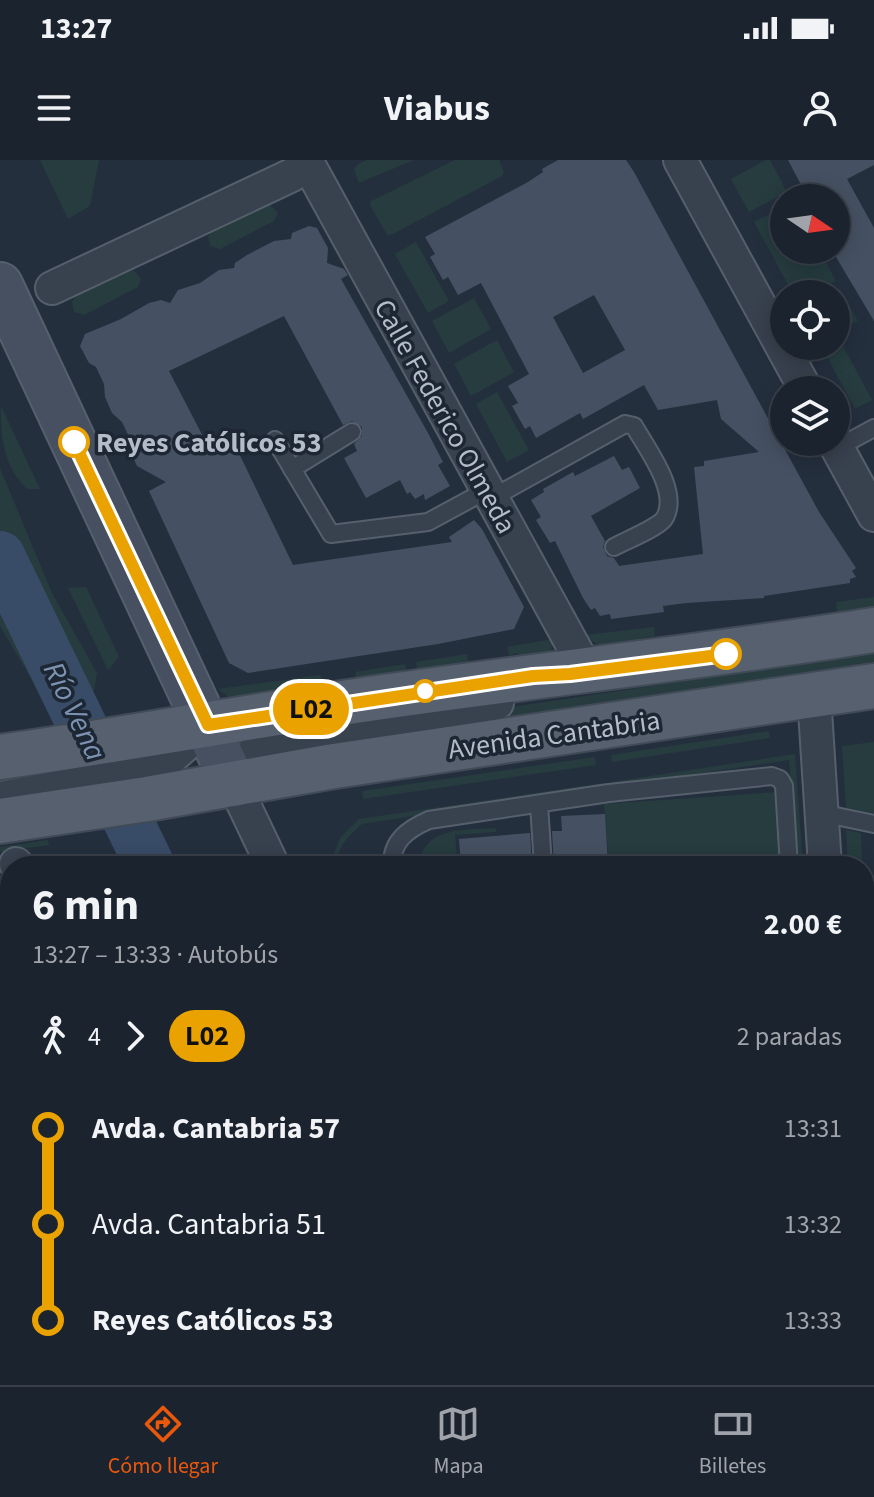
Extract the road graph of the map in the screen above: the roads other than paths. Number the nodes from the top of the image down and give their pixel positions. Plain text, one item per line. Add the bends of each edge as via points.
1 (680, 160) edge
2 (299, 168) edge
3 (0, 285) edge
4 (52, 288) dead end
5 (798, 376) edge
6 (874, 428) edge
7 (352, 432) dead end
8 (850, 439) edge
9 (275, 440) dead end
10 (842, 456) edge
11 (292, 469) junction
12 (490, 494) junction
13 (874, 515) edge
14 (614, 547) dead end
15 (874, 630) edge
16 (578, 673) junction
17 (874, 686) edge
18 (814, 695) junction
19 (208, 725) junction
20 (134, 771) junction
21 (82, 779) junction
22 (234, 784) junction
23 (1, 793) edge
24 (539, 804) junction
25 (821, 813) junction
26 (874, 824) edge
27 (268, 856) edge
28 (393, 856) edge
29 (542, 856) edge
30 (788, 856) edge
31 (824, 856) edge

1 - 5 street
2 - 4 street
2 - 12 street, Calle Federico Olmeda
3 - 19 street
6 - 8 lane
7 - 11 lane
9 - 11 lane
10 - 13 street
11 - 12 lane via 331,534 428,522
12 - 14 lane via 630,423 669,487 666,512 661,521
12 - 16 street, Calle Federico Olmeda
15 - 16 main road, Avenida Cantabria
16 - 19 main road, Avenida Cantabria
16 - 22 street, Avenida Cantabria via 531,697 268,740 252,754
17 - 18 main road, Avenida Cantabria
18 - 22 main road, Avenida Cantabria
18 - 25 street
19 - 20 main road, Avenida Cantabria
19 - 22 street
20 - 21 main road, Avenida Cantabria
20 - 21 main road, Avenida Cantabria
20 - 22 main road, Avenida Cantabria
21 - 23 main road, Avenida Cantabria
21 - 23 main road, Avenida Cantabria via 45,814
22 - 27 street
24 - 28 lane via 429,820 413,827 394,847
24 - 29 lane
24 - 30 lane via 772,776 784,786
25 - 26 lane
25 - 31 street

